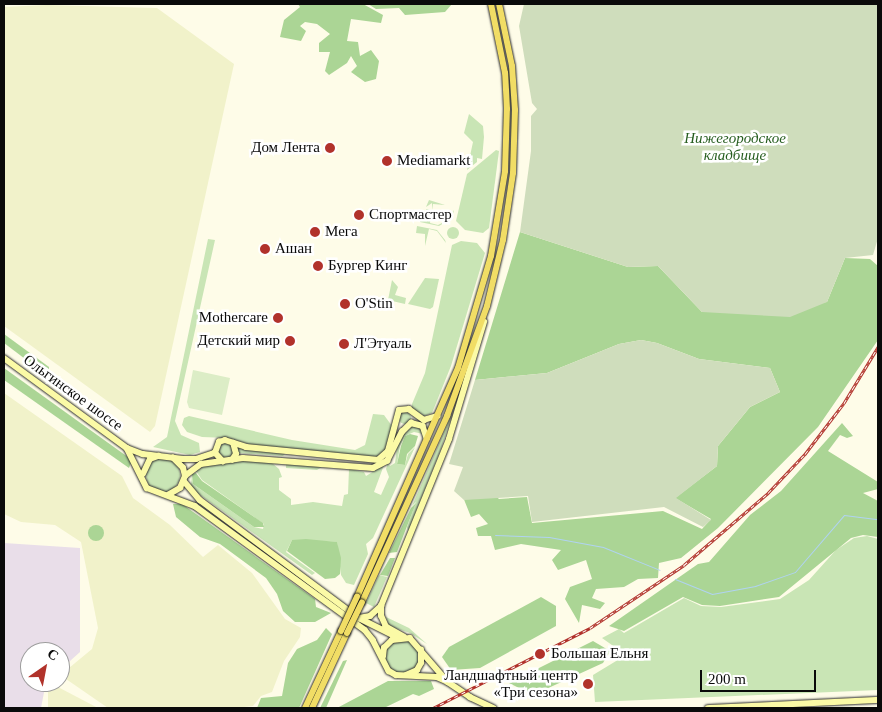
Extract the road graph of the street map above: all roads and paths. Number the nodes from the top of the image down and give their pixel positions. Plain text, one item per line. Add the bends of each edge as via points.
1 (491, 4) edge
2 (499, 4) edge
3 (487, 306) junction
4 (4, 358) edge
5 (440, 413) junction
6 (414, 415) junction
7 (397, 422) junction
8 (409, 425) junction
9 (428, 441) junction
10 (233, 443) junction
11 (127, 448) junction
12 (215, 453) junction
13 (162, 455) junction
14 (169, 456) junction
15 (232, 460) junction
16 (223, 462) junction
17 (142, 476) junction
18 (185, 478) junction
19 (168, 495) junction
20 (360, 599) junction
21 (382, 606) junction
22 (359, 618) junction
23 (344, 632) junction
24 (400, 637) junction
25 (420, 647) junction
26 (383, 659) junction
27 (404, 676) junction
28 (448, 682) junction
29 (878, 700) edge
30 (305, 708) edge
31 (312, 708) edge
32 (494, 708) edge
33 (708, 708) edge

1 - 5 main road via 505,73 505,172 482,294
2 - 3 main road via 512,66 515,139 506,226
3 - 20 main road via 447,416
3 - 21 main road via 465,393 440,465
4 - 11 main road, Ольгинское шоссе
5 - 6 main road via 429,420
5 - 9 main road
6 - 7 main road via 409,409 402,409 397,412
6 - 8 main road
7 - 8 main road
7 - 10 main road via 388,452 378,460
8 - 9 main road via 422,426
8 - 15 main road via 387,461 373,468 282,460
9 - 20 main road
10 - 12 main road via 227,440 219,442
10 - 15 main road via 237,450
11 - 13 main road via 144,454
11 - 17 main road
12 - 14 main road via 196,459
12 - 16 main road
13 - 14 main road
13 - 17 main road via 150,459
14 - 18 main road via 178,461
15 - 16 main road
16 - 18 main road via 201,464
17 - 19 main road via 153,493
18 - 19 main road
18 - 22 main road via 200,500
19 - 26 main road via 195,506 365,630
20 - 23 main road, bridge
21 - 22 main road via 370,616
21 - 24 main road via 381,616 386,627
22 - 24 main road
23 - 30 main road
23 - 31 main road
24 - 25 main road
24 - 26 main road via 387,644
25 - 27 main road via 421,662 413,673
25 - 28 main road
26 - 27 main road via 389,671
27 - 28 main road via 430,675
28 - 32 main road via 480,703
29 - 33 main road

